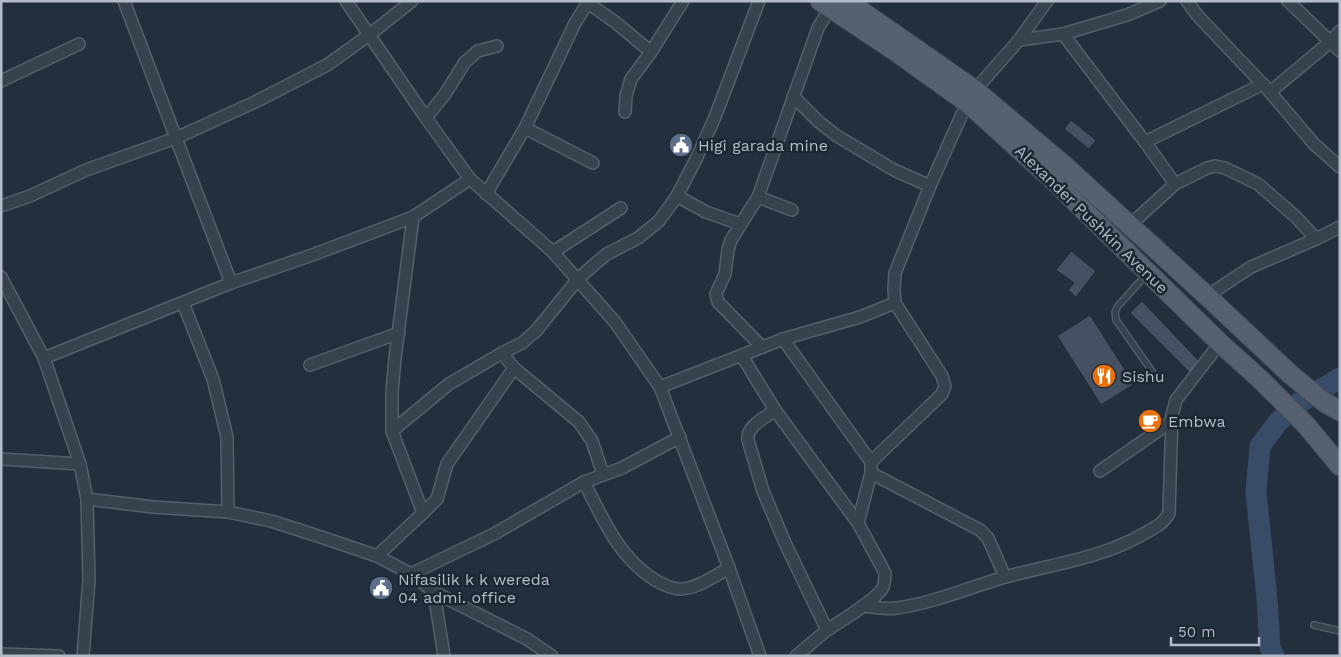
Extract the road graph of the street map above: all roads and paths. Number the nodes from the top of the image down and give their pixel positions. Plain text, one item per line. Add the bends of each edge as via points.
1 (124, 1) edge
2 (346, 1) edge
3 (412, 1) edge
4 (683, 1) edge
5 (759, 1) edge
6 (847, 1) edge
7 (1047, 1) edge
8 (1160, 1) edge
9 (1187, 1) edge
10 (1288, 1) edge
11 (588, 2) edge
12 (828, 3) edge
13 (1340, 31) edge
14 (1063, 34) junction
15 (370, 35) junction
16 (1019, 40) junction
17 (1330, 42) junction
18 (79, 44) dead end
19 (496, 46) dead end
20 (651, 52) junction
21 (1340, 52) edge
22 (1, 81) edge
23 (1266, 88) junction
24 (793, 96) junction
25 (972, 97) junction
26 (624, 112) dead end
27 (426, 118) junction
28 (525, 128) junction
29 (176, 138) junction
30 (1145, 142) junction
31 (593, 163) dead end
32 (1340, 167) edge
33 (470, 179) junction
34 (1175, 184) junction
35 (930, 186) junction
36 (486, 194) junction
37 (677, 196) junction
38 (758, 197) junction
39 (1, 206) edge
40 (621, 208) dead end
41 (792, 210) dead end
42 (413, 217) junction
43 (740, 224) junction
44 (1129, 226) junction
45 (1340, 227) edge
46 (1316, 240) junction
47 (554, 252) junction
48 (1148, 272) junction
49 (1, 277) edge
50 (578, 279) junction
51 (231, 283) junction
52 (1207, 296) junction
53 (183, 303) junction
54 (896, 303) junction
55 (399, 333) junction
56 (783, 339) junction
57 (1220, 343) junction
58 (762, 347) junction
59 (502, 353) junction
60 (742, 356) junction
61 (44, 358) junction
62 (310, 365) dead end
63 (514, 368) junction
64 (1156, 377) dead end
65 (660, 386) junction
66 (1332, 407) edge
67 (775, 410) junction
68 (1340, 416) edge
69 (1172, 421) junction
70 (1306, 425) junction
71 (392, 431) junction
72 (680, 437) junction
73 (1340, 453) edge
74 (1, 459) edge
75 (80, 464) junction
76 (1340, 466) edge
77 (871, 467) junction
78 (1100, 472) dead end
79 (603, 474) junction
80 (584, 482) junction
81 (87, 499) junction
82 (228, 512) junction
83 (422, 513) junction
84 (858, 523) junction
85 (377, 556) junction
86 (729, 568) junction
87 (411, 574) junction
88 (1005, 577) junction
89 (434, 592) junction
90 (863, 606) junction
91 (1314, 625) dead end
92 (828, 630) junction
93 (1340, 632) edge
94 (1, 654) edge
95 (550, 655) edge
96 (59, 656) edge
97 (83, 656) edge
98 (444, 656) edge
99 (760, 656) edge
100 (796, 656) edge

1 - 29 street
2 - 15 street
3 - 15 street
4 - 20 street
5 - 37 street via 715,117
6 - 25 main road, Alexander Pushkin Avenue
7 - 16 street
8 - 14 street via 1127,15
9 - 23 street
10 - 17 street
11 - 20 street
11 - 28 street
12 - 24 street
12 - 25 main road, Alexander Pushkin Avenue via 895,51
13 - 17 street
14 - 16 street
14 - 30 street
15 - 27 street
15 - 29 street via 328,65
16 - 25 street
17 - 21 street
17 - 23 street
18 - 22 street
19 - 27 street via 478,51 465,62
20 - 26 street via 631,79
23 - 30 street
23 - 32 street via 1314,144
24 - 35 street via 837,136 894,170
24 - 38 street
25 - 35 street
25 - 44 main road, Alexander Pushkin Avenue via 1065,166
25 - 48 main road, Alexander Pushkin Avenue
27 - 33 street
28 - 31 street
28 - 36 street
29 - 39 street via 86,170
29 - 51 street
30 - 34 street
33 - 36 street
33 - 42 street
34 - 44 street
34 - 46 street via 1207,168 1225,168 1258,184 1296,217
35 - 54 street via 895,273
36 - 47 street
37 - 43 street via 706,212
37 - 50 street via 659,221 638,238 608,254
38 - 41 street
38 - 43 street
40 - 47 street
42 - 51 street
42 - 55 street
43 - 58 street via 731,240 725,274 716,298
44 - 52 main road, Alexander Pushkin Avenue
45 - 46 street
46 - 52 street via 1251,267
47 - 50 street
48 - 57 main road, Alexander Pushkin Avenue
48 - 64 lane via 1115,312 1116,320
49 - 61 street
50 - 59 street via 536,331
50 - 65 street via 615,322
51 - 53 street
52 - 66 main road, Alexander Pushkin Avenue via 1290,374
53 - 61 street
53 - 82 street via 213,379 227,437
54 - 56 street
54 - 77 street via 942,376 945,386 942,394
55 - 62 street
55 - 71 street via 393,375
56 - 58 street
56 - 77 street
57 - 69 street via 1176,400
57 - 70 main road, Alexander Pushkin Avenue
58 - 60 street
59 - 63 street
59 - 71 street via 449,384
60 - 65 street
60 - 67 street
61 - 75 street
63 - 79 street via 579,422 592,441
63 - 83 street via 447,464 437,499
65 - 72 street
66 - 68 main road, Alexander Pushkin Avenue
67 - 84 street
67 - 92 street via 751,429 747,434 748,440 763,490 785,543
69 - 78 street
69 - 88 street via 1169,513 1163,522 1107,551
70 - 73 main road
70 - 76 main road, Alexander Pushkin Avenue
71 - 83 street
72 - 79 street via 622,468
72 - 86 street
74 - 75 street
75 - 81 street
77 - 84 street
77 - 88 street via 980,530 988,538
79 - 80 street
80 - 86 street via 624,555 664,585 679,590 694,587
80 - 87 street via 494,534
81 - 82 street
81 - 97 street via 89,580
82 - 85 street via 271,521
83 - 85 street
84 - 90 street via 885,573 882,588
85 - 87 street
86 - 99 street
87 - 89 street
88 - 90 street via 915,605 895,609
89 - 95 street via 527,639
89 - 98 street
90 - 92 street
91 - 93 lane
92 - 100 street
94 - 96 street

